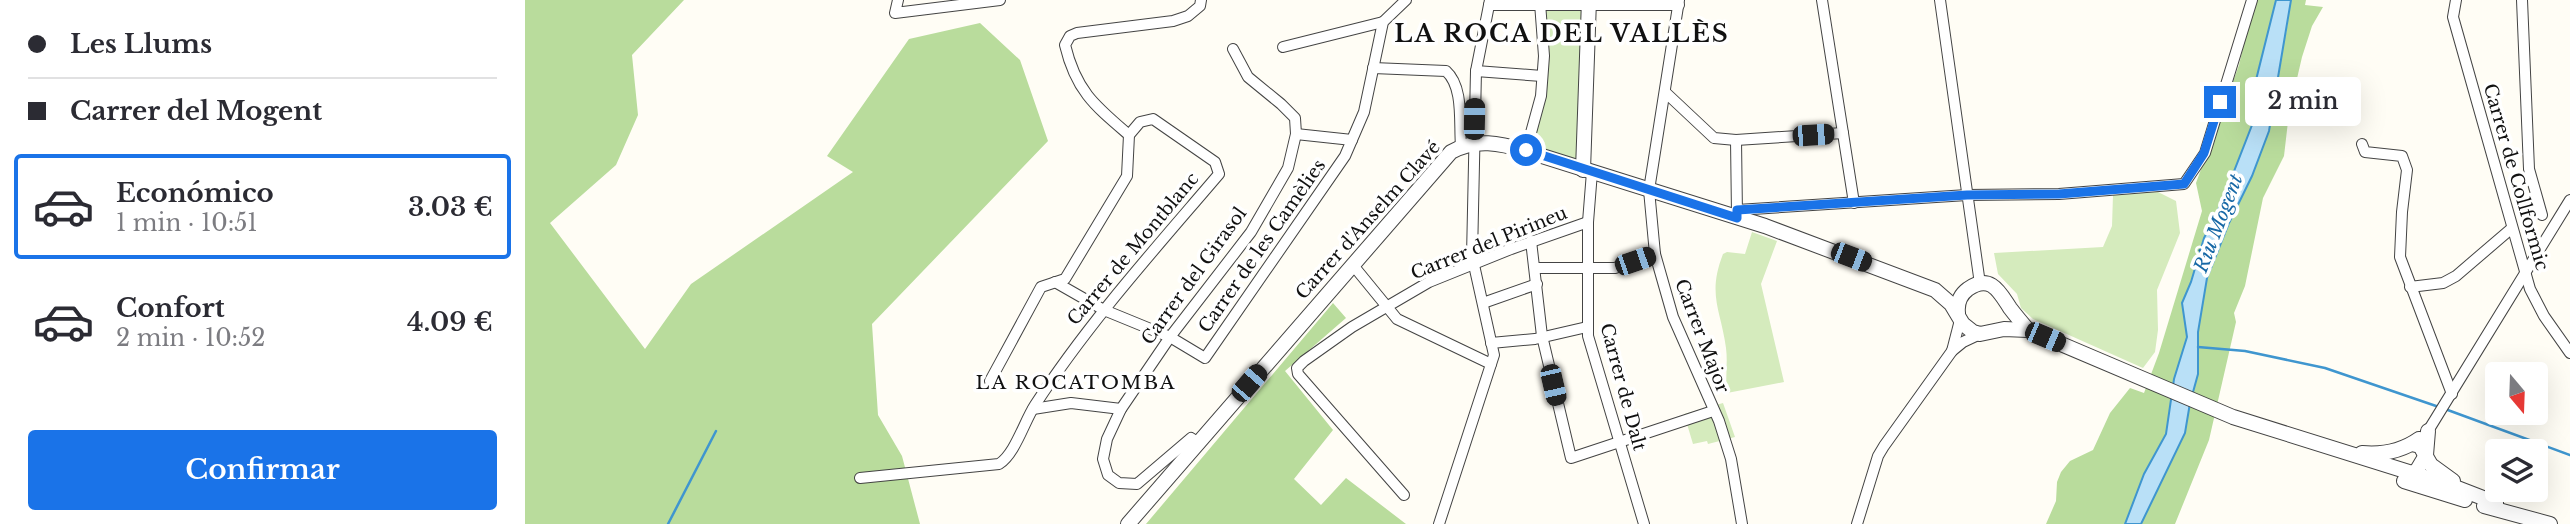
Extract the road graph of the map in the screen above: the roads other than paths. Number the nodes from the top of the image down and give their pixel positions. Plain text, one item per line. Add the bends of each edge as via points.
1 (898, 0) edge
2 (1000, 0) edge
3 (1201, 0) edge
4 (1406, 0) edge
5 (1822, 0) edge
6 (1940, 0) edge
7 (2252, 0) edge
8 (2456, 0) edge
9 (2522, 0) edge
10 (1489, 2) edge
11 (1589, 2) edge
12 (1540, 3) junction
13 (1679, 3) edge
14 (1383, 22) junction
15 (1283, 47) dead end
16 (1233, 49) dead end
17 (1373, 68) junction
18 (1476, 71) junction
19 (1542, 76) junction
20 (1665, 92) junction
21 (1843, 133) junction
22 (1296, 134) junction
23 (1129, 135) junction
24 (1352, 140) junction
25 (1736, 140) junction
26 (2362, 144) dead end
27 (1467, 145) junction
28 (1526, 150) junction
29 (1587, 171) junction
30 (1649, 190) junction
31 (1967, 195) junction
32 (2570, 200) edge
33 (1854, 203) junction
34 (1737, 214) junction
35 (2542, 215) dead end
36 (1588, 222) junction
37 (2512, 228) junction
38 (1531, 241) junction
39 (1655, 254) junction
40 (1475, 263) junction
41 (1352, 264) junction
42 (1535, 268) junction
43 (1587, 268) junction
44 (2525, 274) junction
45 (1055, 282) junction
46 (1537, 284) junction
47 (1973, 287) junction
48 (2410, 288) junction
49 (1935, 289) junction
50 (1483, 303) junction
51 (2007, 303) junction
52 (1388, 306) junction
53 (1104, 310) junction
54 (1959, 317) junction
55 (1587, 327) junction
56 (1996, 330) junction
57 (2028, 330) junction
58 (1980, 334) junction
59 (1542, 336) junction
60 (1170, 337) junction
61 (1491, 343) junction
62 (1952, 351) junction
63 (2570, 353) edge
64 (1491, 364) junction
65 (990, 381) dead end
66 (2450, 397) junction
67 (1033, 409) junction
68 (1121, 409) junction
69 (1716, 416) junction
70 (2233, 417) junction
71 (2428, 431) junction
72 (1197, 442) junction
73 (1620, 443) junction
74 (2406, 447) junction
75 (2338, 451) junction
76 (2322, 455) junction
77 (2426, 455) junction
78 (2410, 473) junction
79 (860, 478) dead end
80 (1404, 495) dead end
81 (2454, 497) junction
82 (2496, 503) junction
83 (2509, 512) junction
84 (1128, 524) edge
85 (1439, 524) edge
86 (1644, 524) edge
87 (1742, 524) edge
88 (1857, 524) edge
89 (2550, 524) edge

1 - 2 street via 895,13
3 - 23 street via 1188,16 1070,36 1065,46 1077,81 1092,103
4 - 14 street
5 - 21 street
6 - 31 street
7 - 31 street via 2204,153 2184,184 2059,194
8 - 37 street, Carrer de Collformic via 2453,17
9 - 35 street via 2529,169
10 - 12 street
10 - 18 street
11 - 12 street
11 - 13 street
11 - 29 street
12 - 19 street
13 - 20 street, Carrer Major
14 - 15 street
14 - 17 street, Carrer de les Camèlies
16 - 22 street via 1248,78 1295,118
17 - 24 street, Carrer de les Camèlies via 1364,112
17 - 27 street via 1446,71 1454,78
18 - 19 street
18 - 27 street
19 - 28 street
20 - 25 street via 1714,138
20 - 30 street, Carrer Major
21 - 25 street
21 - 33 street
22 - 24 street
22 - 60 street, Carrer del Girasol via 1288,168 1251,232
23 - 45 street, Carrer de Montblanc via 1127,176 1065,279
23 - 53 street, Carrer de Montblanc via 1140,122 1153,119 1215,162 1219,174
24 - 60 street, Carrer de les Camèlies via 1205,358
25 - 34 street
26 - 48 street via 2365,152 2402,156 2407,170 2400,257
27 - 28 street via 1501,144
27 - 40 street
27 - 41 street, Carrer d'Anselm Clavé via 1451,152
28 - 29 street
29 - 30 street
29 - 36 street, Carrer de Dalt
30 - 34 street
30 - 39 street, Carrer Major
31 - 33 street
31 - 47 street
32 - 44 street
33 - 34 street
34 - 49 street
36 - 38 street, Carrer del Pirineu
36 - 43 street, Carrer de Dalt
37 - 44 street, Carrer de Collformic
37 - 48 street via 2443,284
38 - 40 street, Carrer del Pirineu
38 - 42 street
39 - 43 street via 1615,268
39 - 69 street, Carrer Major via 1673,317
40 - 50 street
40 - 52 street, Carrer del Pirineu
41 - 52 street
41 - 72 street, Carrer d'Anselm Clavé
42 - 43 street
42 - 46 street
43 - 55 street, Carrer de Dalt
44 - 63 street, Carrer de Collformic via 2544,316
44 - 66 street
45 - 53 street, Carrer de les Camèlies
45 - 65 street, Carrer de Montblanc via 1041,287
46 - 50 street
46 - 59 street
47 - 49 street
47 - 51 street via 1995,287
47 - 54 street via 1960,298
48 - 66 street
49 - 54 street
50 - 61 street
51 - 56 street via 2006,318
51 - 57 street
52 - 64 street via 1397,319
52 - 80 street, Carrer del Pirineu via 1297,368
53 - 60 street, Carrer de les Camèlies
53 - 67 street, Carrer de Montblanc
54 - 58 street via 1966,328
54 - 62 street
55 - 59 street
55 - 73 street, Carrer de Dalt
56 - 57 street
56 - 58 street
57 - 70 street
58 - 62 street
59 - 61 street
59 - 73 street via 1570,458
60 - 68 street, Carrer del Girasol
61 - 64 street
62 - 88 street via 1878,456
64 - 85 street
66 - 71 street
67 - 68 street via 1071,403
67 - 79 street, Carrer de Montblanc via 1007,458 999,464
68 - 72 street, Carrer del Girasol via 1103,459 1108,475 1119,483 1137,484 1191,438
69 - 73 street
69 - 87 street, Carrer Major via 1731,459
70 - 75 street
70 - 76 street
71 - 74 street
71 - 77 street
72 - 84 street, Carrer d'Anselm Clavé
73 - 86 street, Carrer de Dalt
74 - 75 street via 2373,454
74 - 77 street via 2420,446
74 - 78 street via 2400,463
75 - 78 street
76 - 78 street via 2407,477
76 - 81 street
77 - 78 street
77 - 82 street via 2440,473
78 - 81 street
78 - 82 street
81 - 83 street
82 - 83 street
83 - 89 street

